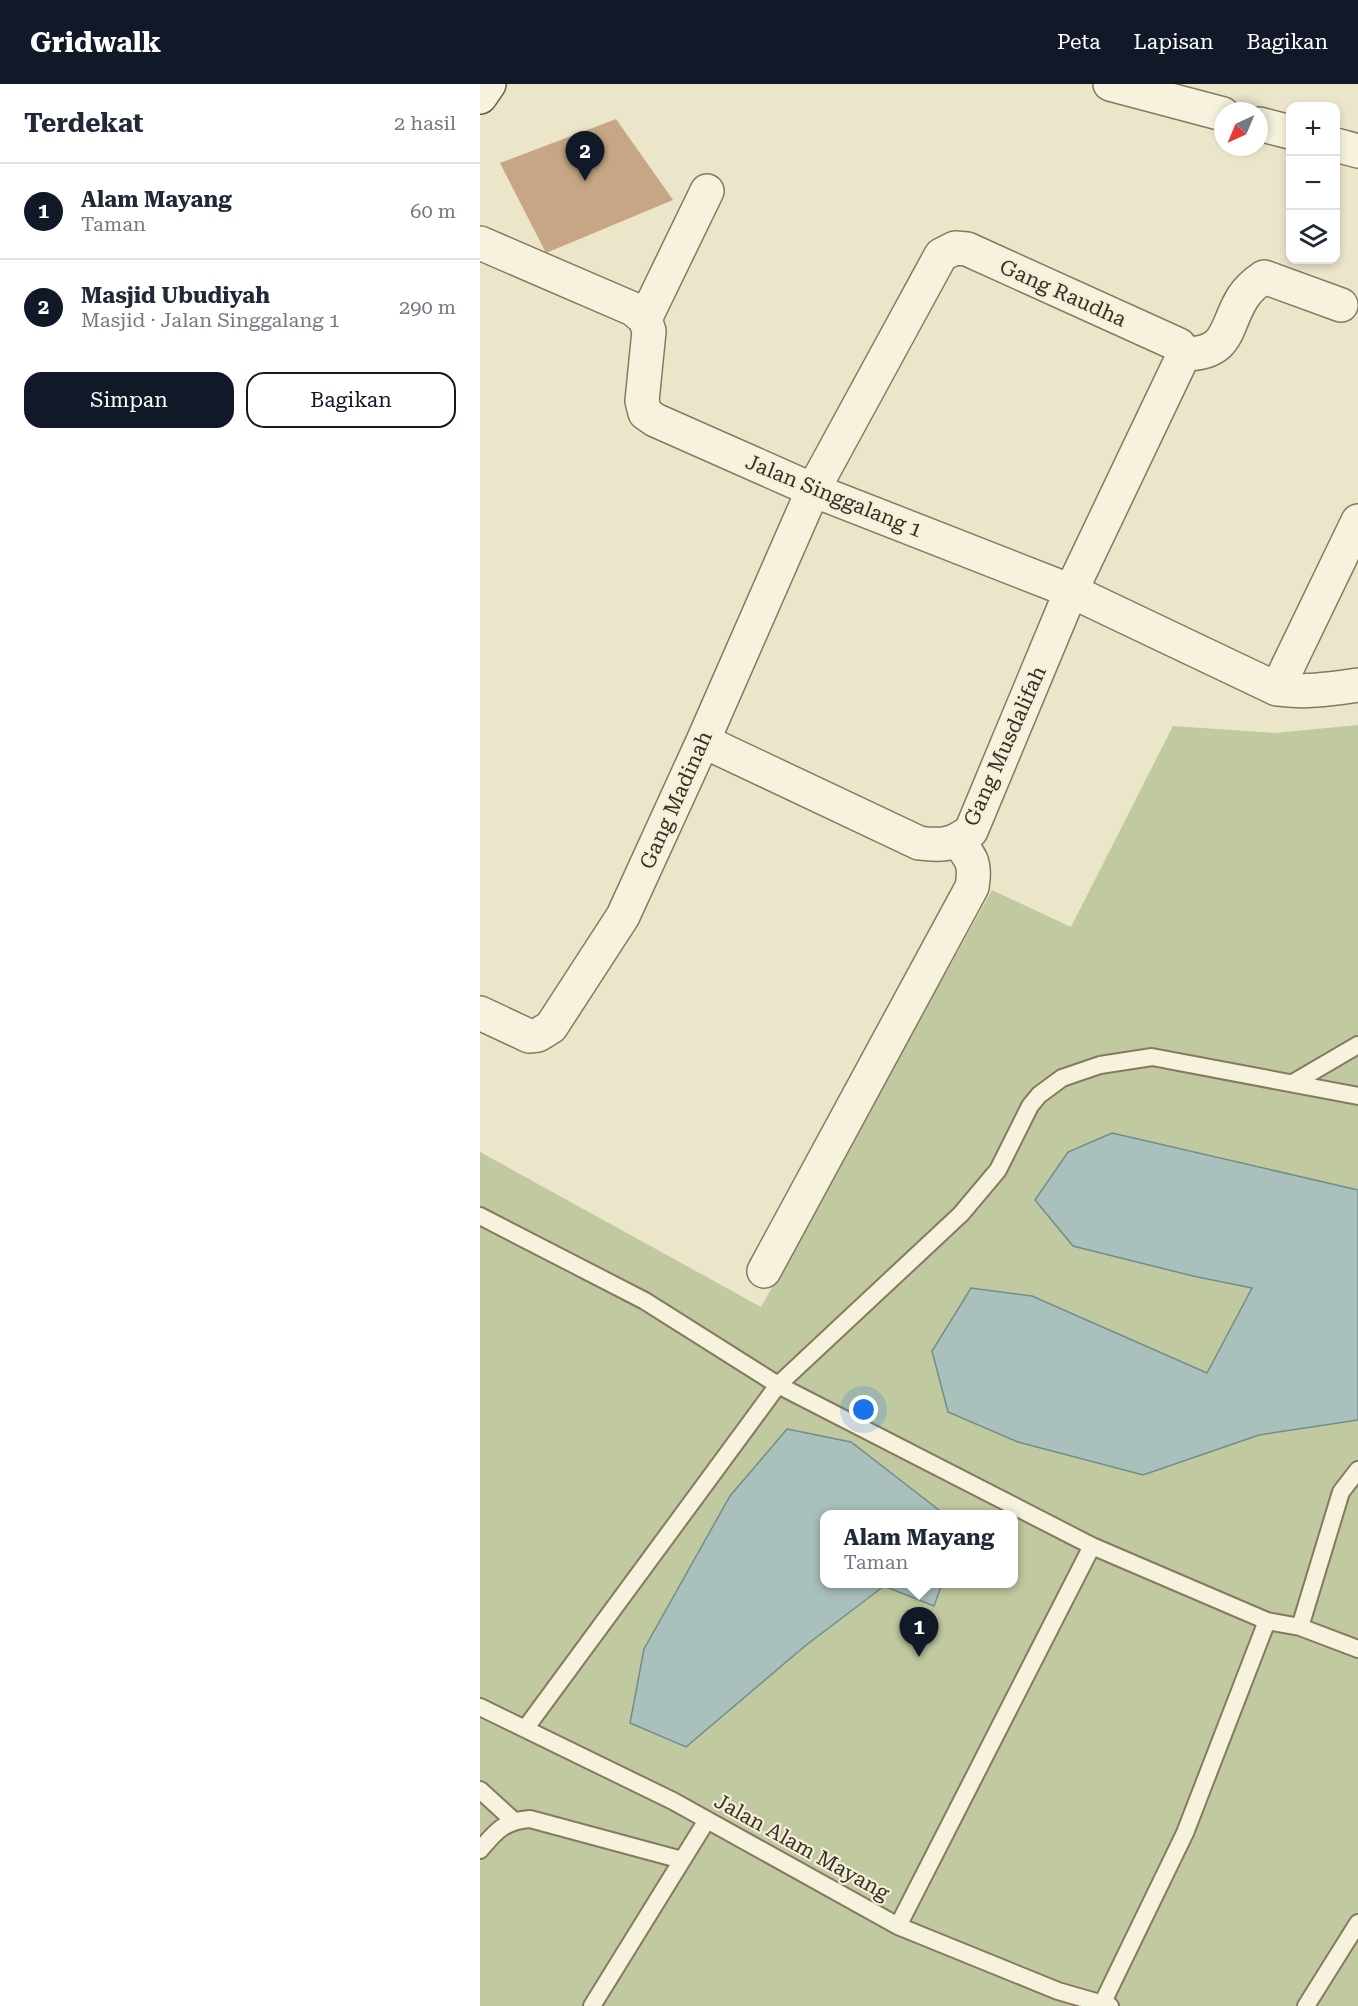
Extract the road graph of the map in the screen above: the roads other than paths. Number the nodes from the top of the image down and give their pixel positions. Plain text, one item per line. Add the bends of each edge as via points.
1 (489, 84) edge
2 (1110, 84) edge
3 (480, 97) edge
4 (1214, 112) edge
5 (1268, 126) edge
6 (1286, 131) edge
7 (1340, 147) edge
8 (1358, 152) edge
9 (707, 191) dead end
10 (480, 243) edge
11 (1341, 306) dead end
12 (645, 319) junction
13 (1184, 354) junction
14 (813, 490) junction
15 (1358, 521) edge
16 (1071, 591) junction
17 (1358, 685) edge
18 (1276, 689) junction
19 (703, 741) junction
20 (958, 841) junction
21 (480, 1014) edge
22 (1358, 1045) edge
23 (1293, 1083) junction
24 (1358, 1096) edge
25 (480, 1216) edge
26 (764, 1271) dead end
27 (778, 1385) junction
28 (1358, 1470) edge
29 (1092, 1546) junction
30 (1267, 1621) junction
31 (1300, 1627) junction
32 (1358, 1649) edge
33 (480, 1707) edge
34 (525, 1729) junction
35 (480, 1790) edge
36 (706, 1820) junction
37 (514, 1821) junction
38 (480, 1850) edge
39 (682, 1860) junction
40 (1358, 1923) edge
41 (898, 1926) junction
42 (1058, 1991) junction
43 (1106, 2005) edge
44 (592, 2006) edge
45 (1049, 2006) edge
46 (1306, 2006) edge

1 - 3 street
2 - 4 street
5 - 6 street
7 - 8 street
9 - 12 street
10 - 12 street via 633,309
11 - 13 street via 1264,277 1242,298 1227,336 1210,350
12 - 14 street, Jalan Singgalang 1 via 649,332 642,401 645,413
13 - 14 street, Gang Raudha via 1179,345 967,249 955,248 941,255
13 - 16 street
14 - 16 street, Jalan Singgalang 1
14 - 19 street, Gang Madinah
15 - 18 street
16 - 18 street, Jalan Singgalang 1
16 - 20 street, Gang Musdalifah via 971,831
17 - 18 street via 1322,691
19 - 20 street, Gang Musdalifah via 919,843 940,845
19 - 21 street, Gang Madinah via 623,916 551,1027 529,1036
20 - 26 street via 973,860 972,887
22 - 23 lane
23 - 24 lane
23 - 27 lane via 1152,1057 1100,1065 1062,1078 1030,1106 998,1170 961,1214
25 - 27 lane via 645,1301
27 - 29 lane
27 - 34 lane
28 - 31 lane via 1341,1492
29 - 30 lane
29 - 41 lane
30 - 31 lane
30 - 43 lane via 1185,1833
31 - 32 lane
33 - 34 lane, Jalan Alam Mayang
34 - 36 lane, Jalan Alam Mayang
35 - 37 lane
36 - 39 lane
36 - 41 lane, Jalan Alam Mayang
37 - 38 lane via 502,1826
37 - 39 lane via 530,1820
39 - 44 lane
40 - 46 lane
41 - 42 lane, Jalan Alam Mayang
42 - 43 lane, Jalan Alam Mayang
42 - 45 lane

